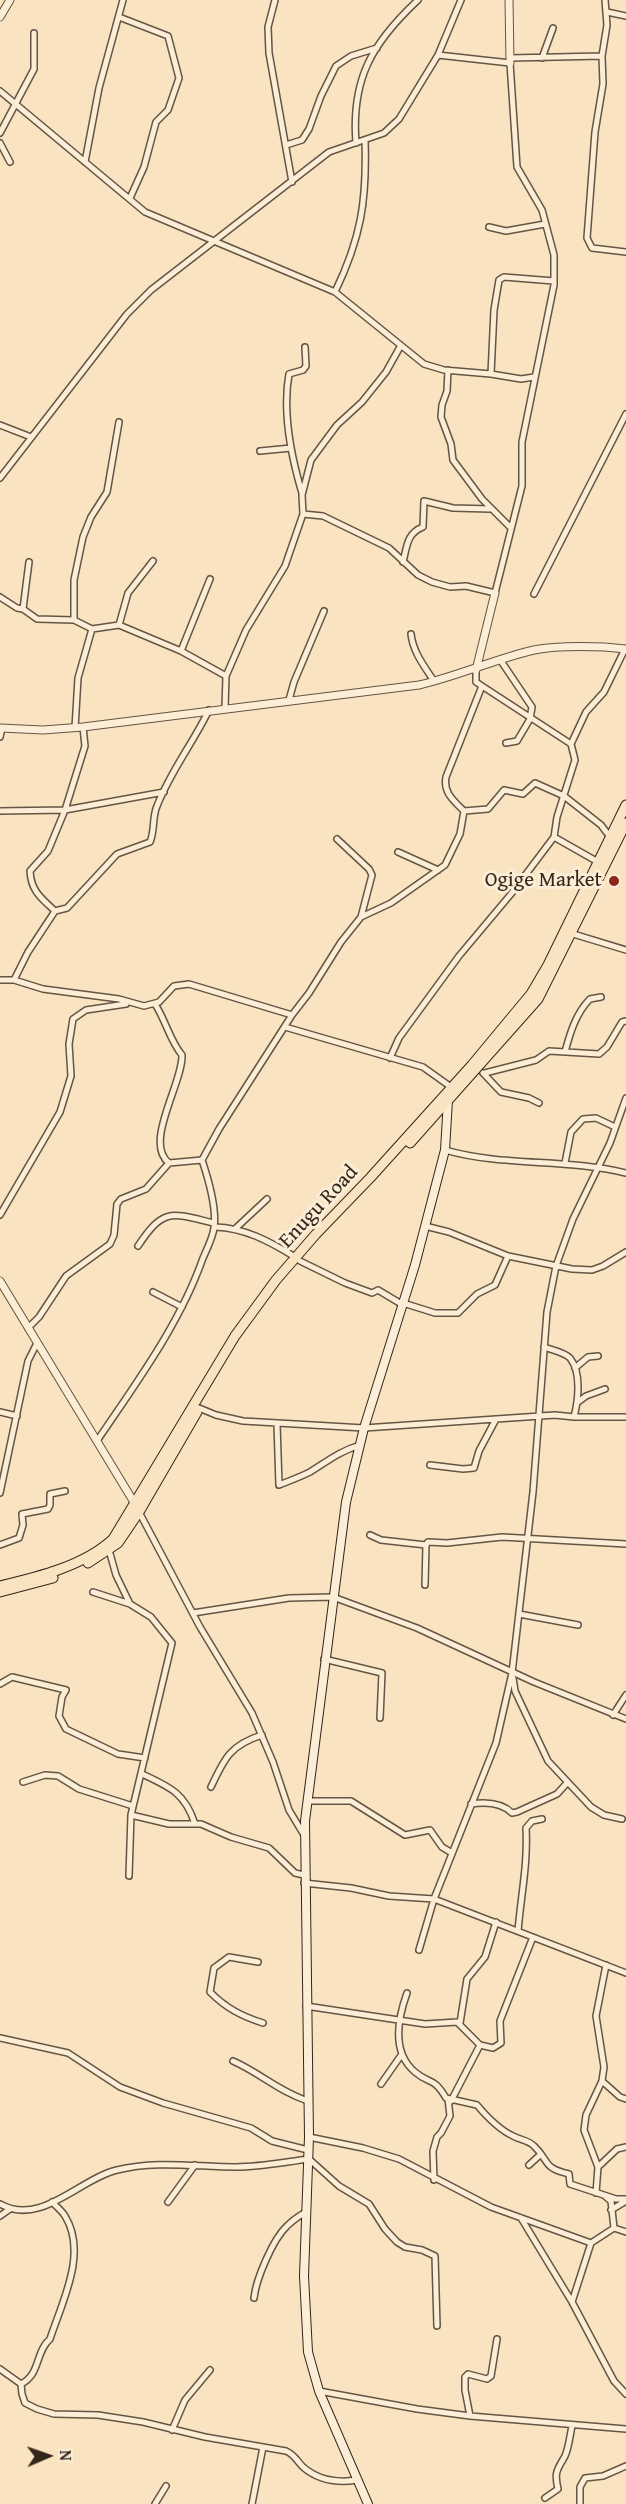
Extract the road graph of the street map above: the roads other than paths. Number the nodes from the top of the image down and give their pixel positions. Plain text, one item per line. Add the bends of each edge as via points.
1 (10, 0) edge
2 (123, 0) edge
3 (275, 0) edge
4 (418, 0) edge
5 (461, 0) edge
6 (509, 0) edge
7 (605, 0) edge
8 (607, 12) junction
9 (626, 16) edge
10 (0, 17) edge
11 (119, 17) junction
12 (553, 28) dead end
13 (34, 33) dead end
14 (377, 48) junction
15 (438, 55) junction
16 (602, 56) junction
17 (542, 58) junction
18 (510, 61) junction
19 (0, 91) edge
20 (16, 103) junction
21 (0, 133) edge
22 (365, 140) junction
23 (0, 143) edge
24 (356, 143) junction
25 (286, 146) junction
26 (10, 162) dead end
27 (85, 162) junction
28 (292, 182) junction
29 (130, 198) junction
30 (545, 224) junction
31 (489, 227) dead end
32 (214, 240) junction
33 (626, 252) edge
34 (554, 281) junction
35 (335, 292) junction
36 (400, 346) junction
37 (305, 347) dead end
38 (448, 370) junction
39 (491, 374) junction
40 (534, 377) junction
41 (521, 379) junction
42 (532, 390) junction
43 (626, 414) edge
44 (119, 422) dead end
45 (0, 425) edge
46 (31, 436) junction
47 (291, 448) junction
48 (260, 451) dead end
49 (0, 478) edge
50 (302, 495) junction
51 (490, 509) junction
52 (303, 514) junction
53 (511, 528) junction
54 (153, 561) dead end
55 (29, 562) dead end
56 (403, 562) junction
57 (210, 579) dead end
58 (495, 593) junction
59 (534, 594) dead end
60 (0, 597) edge
61 (23, 609) junction
62 (324, 611) dead end
63 (74, 620) junction
64 (119, 625) junction
65 (92, 629) junction
66 (411, 634) dead end
67 (626, 649) edge
68 (181, 651) junction
69 (501, 661) junction
70 (476, 670) junction
71 (226, 676) junction
72 (434, 681) junction
73 (482, 686) junction
74 (289, 700) junction
75 (225, 708) junction
76 (209, 710) junction
77 (530, 719) junction
78 (79, 727) junction
79 (1, 728) edge
80 (0, 737) edge
81 (506, 743) dead end
82 (571, 744) junction
83 (164, 792) junction
84 (564, 796) junction
85 (626, 805) edge
86 (65, 810) junction
87 (0, 811) edge
88 (464, 811) junction
89 (626, 823) edge
90 (554, 837) junction
91 (610, 837) junction
92 (337, 839) dead end
93 (398, 852) dead end
94 (598, 862) junction
95 (438, 870) junction
96 (55, 911) junction
97 (361, 917) junction
98 (568, 932) junction
99 (626, 950) edge
100 (0, 980) edge
101 (14, 980) junction
102 (99, 996) junction
103 (114, 998) junction
104 (601, 998) dead end
105 (131, 1003) junction
106 (155, 1004) junction
107 (110, 1005) junction
108 (99, 1006) junction
109 (292, 1015) junction
110 (626, 1021) edge
111 (285, 1027) junction
112 (565, 1052) junction
113 (390, 1058) junction
114 (481, 1071) junction
115 (448, 1094) junction
116 (626, 1098) edge
117 (539, 1103) dead end
118 (615, 1127) junction
119 (445, 1150) junction
120 (202, 1160) junction
121 (168, 1163) junction
122 (565, 1163) junction
123 (599, 1166) junction
124 (626, 1173) edge
125 (267, 1199) dead end
126 (0, 1215) edge
127 (214, 1225) junction
128 (425, 1226) junction
129 (236, 1228) junction
130 (138, 1246) dead end
131 (625, 1255) edge
132 (508, 1256) junction
133 (297, 1259) junction
134 (556, 1266) junction
135 (0, 1281) edge
136 (153, 1292) dead end
137 (4, 1294) edge
138 (403, 1304) junction
139 (182, 1307) junction
140 (28, 1328) junction
141 (37, 1343) junction
142 (544, 1347) junction
143 (598, 1356) dead end
144 (575, 1368) junction
145 (605, 1389) dead end
146 (578, 1392) junction
147 (586, 1396) junction
148 (578, 1402) junction
149 (199, 1408) junction
150 (0, 1412) edge
151 (17, 1416) junction
152 (574, 1417) junction
153 (626, 1417) edge
154 (538, 1418) junction
155 (495, 1421) junction
156 (277, 1424) junction
157 (364, 1428) junction
158 (97, 1441) junction
159 (360, 1445) junction
160 (430, 1465) dead end
161 (65, 1491) dead end
162 (0, 1493) edge
163 (137, 1508) junction
164 (370, 1535) dead end
165 (528, 1537) junction
166 (626, 1544) edge
167 (0, 1545) edge
168 (426, 1545) junction
169 (109, 1550) junction
170 (425, 1585) dead end
171 (0, 1586) edge
172 (0, 1592) edge
173 (93, 1592) dead end
174 (333, 1597) junction
175 (130, 1604) junction
176 (193, 1613) junction
177 (519, 1614) junction
178 (578, 1625) dead end
179 (324, 1659) junction
180 (512, 1673) junction
181 (0, 1684) edge
182 (626, 1695) edge
183 (613, 1715) junction
184 (380, 1718) dead end
185 (626, 1719) edge
186 (262, 1735) junction
187 (145, 1758) junction
188 (142, 1774) junction
189 (23, 1782) dead end
190 (567, 1783) junction
191 (211, 1787) dead end
192 (307, 1801) junction
193 (471, 1804) junction
194 (134, 1806) junction
195 (131, 1815) junction
196 (622, 1818) dead end
197 (542, 1819) dead end
198 (195, 1824) junction
199 (304, 1836) junction
200 (452, 1853) junction
201 (129, 1876) dead end
202 (304, 1879) junction
203 (434, 1899) junction
204 (496, 1922) junction
205 (518, 1931) junction
206 (533, 1937) junction
207 (419, 1950) dead end
208 (258, 1962) dead end
209 (606, 1965) junction
210 (626, 1973) edge
211 (407, 1993) dead end
212 (306, 2006) junction
213 (399, 2019) junction
214 (263, 2023) dead end
215 (460, 2023) junction
216 (0, 2038) edge
217 (480, 2045) junction
218 (402, 2054) junction
219 (233, 2061) dead end
220 (602, 2081) junction
221 (381, 2084) dead end
222 (626, 2099) edge
223 (450, 2100) junction
224 (308, 2101) junction
225 (309, 2137) junction
226 (626, 2147) edge
227 (308, 2154) junction
228 (541, 2154) junction
229 (195, 2165) junction
230 (529, 2165) dead end
231 (598, 2167) junction
232 (434, 2180) junction
233 (599, 2194) junction
234 (626, 2200) edge
235 (52, 2202) junction
236 (168, 2202) dead end
237 (0, 2204) edge
238 (10, 2209) junction
239 (611, 2210) junction
240 (308, 2211) junction
241 (0, 2216) edge
242 (521, 2218) junction
243 (614, 2228) junction
244 (626, 2232) edge
245 (591, 2243) junction
246 (254, 2298) dead end
247 (572, 2302) junction
248 (437, 2326) dead end
249 (497, 2339) dead end
250 (0, 2369) edge
251 (210, 2370) dead end
252 (21, 2384) junction
253 (319, 2391) junction
254 (626, 2394) edge
255 (470, 2416) junction
256 (572, 2426) junction
257 (626, 2428) edge
258 (172, 2430) junction
259 (263, 2447) junction
260 (626, 2466) edge
261 (357, 2480) junction
262 (166, 2486) dead end
263 (544, 2498) dead end
264 (155, 2504) edge
265 (252, 2504) edge
266 (368, 2504) edge
267 (580, 2504) edge

1 - 10 street
2 - 11 street
3 - 25 street via 268,27 269,53
4 - 14 street
5 - 15 street
6 - 18 street
7 - 8 street
8 - 9 street
8 - 16 street
11 - 27 street via 99,88
11 - 29 street via 168,36 179,73 168,110 156,122 144,167
12 - 17 street
13 - 20 street via 34,69
14 - 24 street via 358,84
14 - 25 street via 351,56 336,66 309,129 302,140
15 - 18 street
15 - 22 street via 399,119 384,133
16 - 17 street
16 - 33 street via 603,84 587,238 592,248
17 - 18 street
18 - 30 street via 517,167 542,210
19 - 20 street
20 - 21 street
20 - 27 street
22 - 24 street
22 - 35 street via 364,203 351,259
23 - 26 street
24 - 28 street via 329,152
25 - 28 street
27 - 29 street
28 - 32 street
29 - 32 street via 145,212
30 - 31 street via 506,231
30 - 34 street via 554,255
32 - 35 street
32 - 46 street via 174,270 127,314
34 - 39 street via 504,277 499,280
34 - 40 street
35 - 36 street
36 - 38 street via 424,364
36 - 50 street via 386,372 311,460
37 - 47 street via 306,366 290,374 287,391
38 - 39 street
38 - 51 street via 441,417 452,444 453,460
39 - 41 street
40 - 41 street
40 - 42 street
41 - 42 street
42 - 53 street via 522,442 522,486
43 - 59 street
44 - 63 street via 106,492 83,537 74,580
45 - 46 street
46 - 49 street
47 - 48 street
47 - 50 street
50 - 52 street
51 - 53 street
51 - 56 street via 453,508 424,501 423,527 413,531
52 - 56 street via 323,516 368,537 389,548
52 - 71 street via 285,566 246,630
53 - 58 street
54 - 64 street via 128,593
55 - 61 street
56 - 58 street via 418,576 432,582
57 - 68 street
58 - 70 street
60 - 61 street
61 - 63 street via 42,620
62 - 74 street
63 - 65 street
64 - 65 street
64 - 68 street
65 - 78 street via 78,678
66 - 72 street via 417,655
67 - 69 street via 536,650
67 - 82 street via 604,692 586,712
68 - 71 street
69 - 70 street
69 - 77 street via 531,703
70 - 72 street
70 - 73 street via 476,682
71 - 75 street
72 - 74 street
73 - 77 street
73 - 88 street via 445,783 448,795
74 - 75 street
75 - 76 street
76 - 78 street
76 - 83 street
77 - 81 street via 517,741
77 - 82 street
78 - 79 street
78 - 86 street via 86,746
79 - 80 street
82 - 84 street via 575,759
83 - 86 street
83 - 96 street via 157,805 150,842 120,851 67,908
84 - 88 street via 535,783 523,794 504,790 488,809
84 - 90 street
84 - 91 street
85 - 91 main road, Enugu Road
86 - 87 street
86 - 96 street via 48,851 30,871 34,891
88 - 95 street via 460,834 445,865
89 - 98 main road
90 - 94 street
90 - 113 street via 459,956 399,1038
91 - 94 main road, Enugu Road
92 - 97 street via 371,873
93 - 95 street
94 - 98 main road, Enugu Road
95 - 97 street via 391,903
96 - 101 street
97 - 109 street
98 - 99 street
98 - 114 main road via 538,999
98 - 115 main road, Enugu Road via 531,994
100 - 101 street
101 - 102 street via 43,989
102 - 103 street
102 - 108 street
103 - 105 street
103 - 107 street
104 - 112 street via 590,999 585,1005 571,1030
105 - 106 street
105 - 107 street
106 - 109 street via 174,986 184,984
106 - 121 street via 182,1055 160,1140 161,1155
107 - 108 street
108 - 126 street via 76,1014 73,1019 69,1044 71,1076 60,1112
109 - 111 street
110 - 112 street via 621,1022 608,1047 599,1054
111 - 113 street
111 - 120 street
112 - 114 street via 549,1051 536,1060
113 - 115 street via 423,1067
114 - 115 main road
114 - 117 street via 501,1092
115 - 119 main road
115 - 133 main road, Enugu Road
116 - 118 street
118 - 122 street via 596,1118 583,1119 571,1132
118 - 123 street
119 - 122 street via 474,1158
119 - 128 main road
120 - 121 street
120 - 127 street via 210,1184
121 - 140 street via 146,1189 121,1199 110,1244 66,1276
122 - 123 street
123 - 124 street
123 - 134 street
125 - 129 street
127 - 129 street
127 - 130 street via 168,1216 151,1227
127 - 139 street
128 - 132 street
128 - 138 main road
129 - 133 street via 269,1241
131 - 134 street via 592,1270
132 - 134 street
132 - 138 street via 495,1285 477,1294 458,1313 435,1313
133 - 138 street via 345,1283 372,1293 378,1290
133 - 149 main road via 239,1340
133 - 163 main road, Enugu Road via 235,1336
134 - 142 street
135 - 137 street
136 - 139 street
137 - 140 street
138 - 157 main road
139 - 158 street
140 - 141 street
141 - 151 street via 28,1361
141 - 158 street
142 - 144 street via 569,1357
142 - 154 street
143 - 144 street via 588,1357
144 - 146 street
145 - 147 street
146 - 147 street
146 - 148 street
147 - 148 street
148 - 152 street
149 - 156 street via 234,1419
149 - 163 main road
150 - 151 street
151 - 162 street
152 - 153 street
152 - 154 street
154 - 155 street
154 - 165 street
155 - 157 street
155 - 160 street via 474,1468
156 - 157 street
156 - 159 street via 279,1485
157 - 159 main road
158 - 163 street
159 - 174 main road via 346,1502
161 - 167 street via 50,1494 50,1508 22,1514 19,1538
163 - 169 main road via 118,1543
163 - 171 main road, Enugu Road via 113,1539 85,1558
163 - 176 street
164 - 168 street
165 - 166 street
165 - 168 street via 489,1536
165 - 177 street
168 - 170 street
169 - 172 main road via 52,1578
169 - 175 street
173 - 175 street
174 - 176 street via 289,1598
174 - 179 main road
174 - 180 street via 417,1628
175 - 187 street via 151,1617 172,1643
176 - 186 street
177 - 178 street
177 - 180 street
179 - 184 street via 382,1672
179 - 192 main road
180 - 183 street
180 - 190 street via 515,1691 548,1761
180 - 193 street via 496,1743
181 - 187 street via 12,1677 66,1690 59,1716 66,1729 118,1755
182 - 183 street
183 - 185 street
186 - 191 street via 237,1745 223,1761
186 - 199 street via 289,1810
187 - 188 street
188 - 194 street
188 - 198 street via 184,1799
189 - 194 street via 45,1775 58,1776 79,1789
190 - 193 street via 557,1794 517,1812 489,1802
190 - 196 street via 591,1807 604,1815
192 - 199 main road
192 - 200 street via 351,1801 405,1835 430,1830
193 - 200 street
194 - 195 street
195 - 198 street via 169,1824
195 - 201 street
197 - 205 street via 532,1821 526,1828 526,1869
198 - 202 street via 269,1848
199 - 202 main road
200 - 203 street
202 - 203 street via 389,1896
202 - 212 main road
203 - 204 street
203 - 207 street
204 - 205 street
204 - 215 street via 485,1957 467,1979
205 - 206 street
206 - 209 street
206 - 217 street via 500,2021 501,2043 493,2048
208 - 214 street via 229,1957 214,1968 210,1992 224,2006
209 - 210 street
209 - 220 street via 596,2016 604,2067
211 - 213 street
212 - 213 street
212 - 224 main road
213 - 215 street via 425,2024
213 - 218 street
215 - 217 street
216 - 227 street via 68,2053 120,2087 251,2128 272,2141
217 - 223 street
218 - 221 street
218 - 223 street via 412,2070 434,2081
219 - 224 street via 278,2089
220 - 222 street
220 - 231 street via 585,2115 584,2130
223 - 228 street via 477,2105 489,2121 528,2141
223 - 232 street via 450,2116 434,2143
224 - 225 main road
225 - 227 main road
225 - 232 street via 399,2159
226 - 231 street
227 - 229 street via 237,2167
227 - 240 main road
227 - 248 street via 339,2186 369,2205 397,2242 435,2256
228 - 230 street
228 - 233 street via 549,2168 569,2174 570,2184
229 - 235 street via 155,2164 116,2170
229 - 236 street
231 - 233 street
232 - 242 street
233 - 234 street
233 - 239 street via 611,2201
234 - 239 street
235 - 238 street via 37,2209
235 - 252 street via 65,2216 74,2240 75,2259 50,2339 41,2349 33,2374
237 - 238 street
238 - 241 street
239 - 243 street
240 - 246 street via 280,2235 259,2278
240 - 253 main road via 304,2276 308,2352
242 - 245 street
242 - 247 street
243 - 244 street
243 - 245 street
245 - 247 street
247 - 254 street via 614,2381
249 - 255 street via 490,2376 465,2377
250 - 252 street
251 - 258 street via 185,2400
252 - 258 street via 25,2403 47,2412 98,2415
253 - 255 street
253 - 261 main road
255 - 256 street
256 - 257 street
256 - 263 street via 555,2477 558,2488
258 - 259 street
259 - 261 street via 293,2454 312,2475 336,2481
259 - 265 street
260 - 267 street via 603,2476 585,2478 580,2487
261 - 266 main road
262 - 264 street

